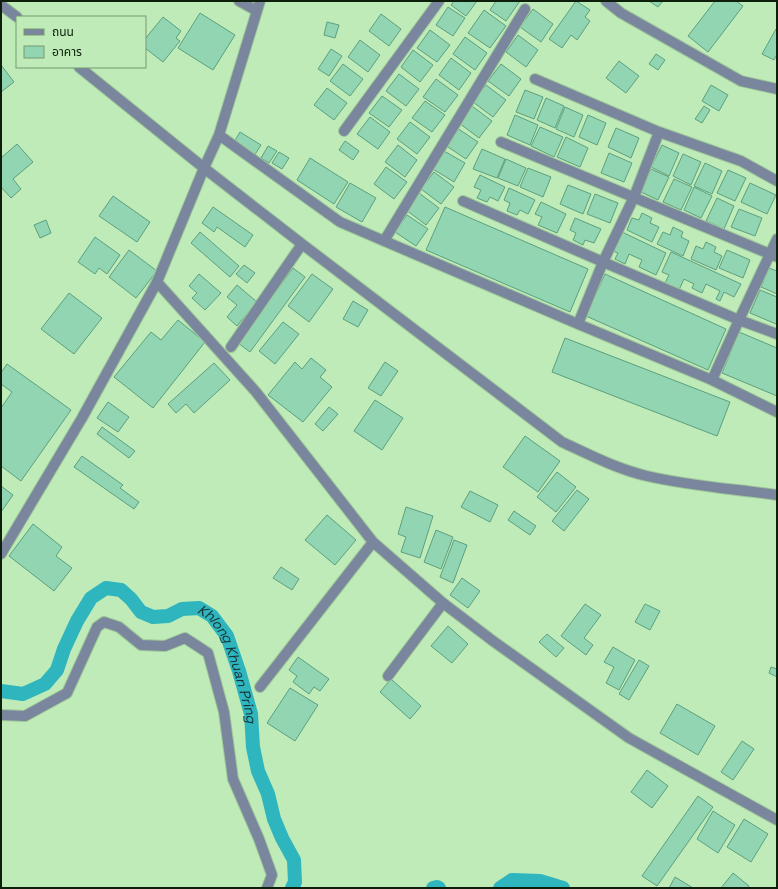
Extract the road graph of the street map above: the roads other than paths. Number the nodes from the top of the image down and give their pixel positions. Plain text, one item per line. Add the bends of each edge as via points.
1 (239, 1) edge
2 (260, 1) edge
3 (439, 1) edge
4 (606, 1) edge
5 (3, 9) edge
6 (525, 9) dead end
7 (257, 11) junction
8 (16, 17) edge
9 (80, 68) edge
10 (535, 79) dead end
11 (777, 89) edge
12 (344, 131) dead end
13 (659, 132) junction
14 (219, 135) junction
15 (501, 142) dead end
16 (204, 168) junction
17 (777, 181) edge
18 (634, 197) junction
19 (463, 201) dead end
20 (777, 240) edge
21 (384, 241) junction
22 (302, 244) junction
23 (774, 256) edge
24 (603, 262) junction
25 (157, 282) junction
26 (739, 320) junction
27 (578, 324) junction
28 (777, 334) edge
29 (231, 347) dead end
30 (712, 380) junction
31 (777, 412) edge
32 (777, 495) edge
33 (373, 542) junction
34 (1, 554) edge
35 (443, 602) junction
36 (388, 676) dead end
37 (260, 687) dead end
38 (1, 715) edge
39 (777, 820) edge
40 (267, 888) edge

1 - 7 street
2 - 7 street
3 - 12 street
4 - 11 street via 621,13 741,81
5 - 8 street
6 - 21 street
7 - 14 street
9 - 16 street
10 - 13 street
13 - 17 street via 741,162
13 - 18 street
14 - 16 street
14 - 21 street via 340,222
15 - 18 street
16 - 22 street
16 - 25 street
18 - 23 street
18 - 24 street
19 - 24 street
20 - 23 street
21 - 27 street
22 - 29 street
22 - 32 street via 562,442 606,463 646,476
23 - 26 street
24 - 26 street
24 - 27 street
25 - 33 street via 256,392
25 - 34 street via 82,418
26 - 28 street
26 - 30 street
27 - 30 street
30 - 31 street
33 - 35 street
33 - 37 street
35 - 36 street
35 - 39 street via 629,738
38 - 40 street via 25,716 67,693 97,627 104,622 119,627 141,645 165,646 185,638 202,649 208,653 224,712 233,779 272,874

